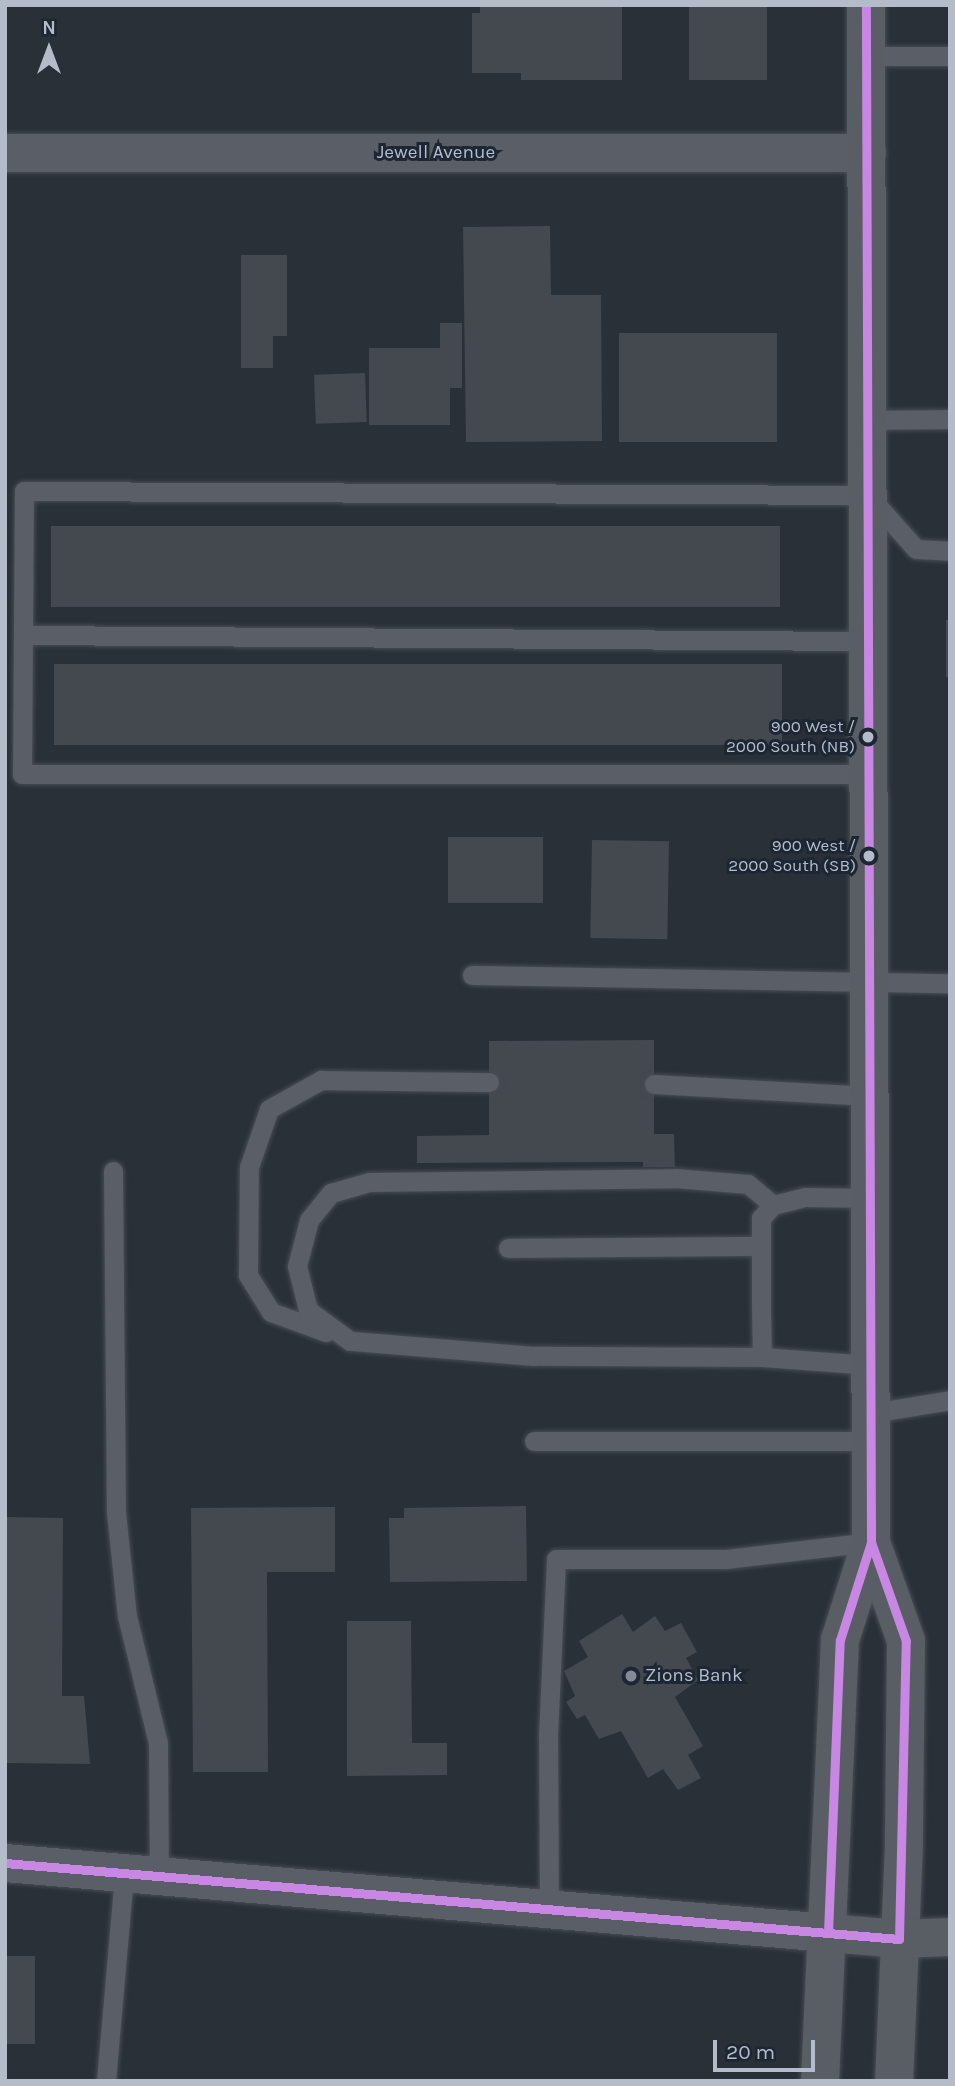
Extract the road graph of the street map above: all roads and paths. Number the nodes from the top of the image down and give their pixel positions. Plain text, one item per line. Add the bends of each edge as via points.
1 (866, 5) edge
2 (866, 56) junction
3 (950, 56) edge
4 (5, 153) edge
5 (867, 153) junction
6 (950, 419) edge
7 (868, 420) junction
8 (868, 495) junction
9 (950, 551) edge
10 (23, 635) junction
11 (869, 641) junction
12 (869, 774) junction
13 (472, 975) dead end
14 (869, 982) junction
15 (950, 983) edge
16 (489, 1082) dead end
17 (654, 1084) dead end
18 (870, 1096) junction
19 (113, 1171) dead end
20 (870, 1198) junction
21 (773, 1205) junction
22 (761, 1247) junction
23 (508, 1248) dead end
24 (351, 1340) junction
25 (762, 1357) junction
26 (871, 1365) junction
27 (950, 1400) edge
28 (871, 1427) junction
29 (534, 1441) dead end
30 (871, 1542) junction
31 (5, 1863) edge
32 (141, 1876) junction
33 (549, 1910) junction
34 (828, 1933) junction
35 (950, 1937) edge
36 (900, 1939) junction
37 (950, 1961) edge
38 (106, 2081) edge
39 (820, 2081) edge
40 (894, 2081) edge

1 - 2 main road
2 - 3 lane
2 - 5 main road
4 - 5 street, Jewell Avenue
5 - 7 main road
6 - 7 lane
7 - 8 main road
8 - 9 lane via 916,549
8 - 10 lane via 24,491
8 - 11 main road
10 - 11 lane
10 - 12 lane via 22,774
11 - 12 main road
12 - 14 main road
13 - 14 lane
14 - 15 lane
14 - 18 main road
16 - 24 lane via 321,1080 269,1109 249,1167 248,1275 271,1312
17 - 18 lane
18 - 20 main road
19 - 32 lane via 116,1512 127,1616 158,1743
20 - 21 lane via 805,1197
20 - 26 main road
21 - 22 lane via 761,1218
21 - 24 lane via 748,1184 675,1178 369,1182 331,1193 309,1220 298,1266 308,1310
22 - 23 lane
22 - 25 lane
24 - 25 lane via 534,1356
25 - 26 lane
26 - 28 main road
27 - 28 lane
28 - 29 lane
28 - 30 main road
30 - 33 lane via 726,1559 556,1559 548,1736
30 - 34 main road via 840,1640
30 - 36 main road via 905,1641
31 - 32 street
32 - 33 street
32 - 38 lane via 121,1951
33 - 34 street
34 - 36 main road
34 - 39 main road
35 - 36 main road
36 - 37 main road
36 - 40 main road

